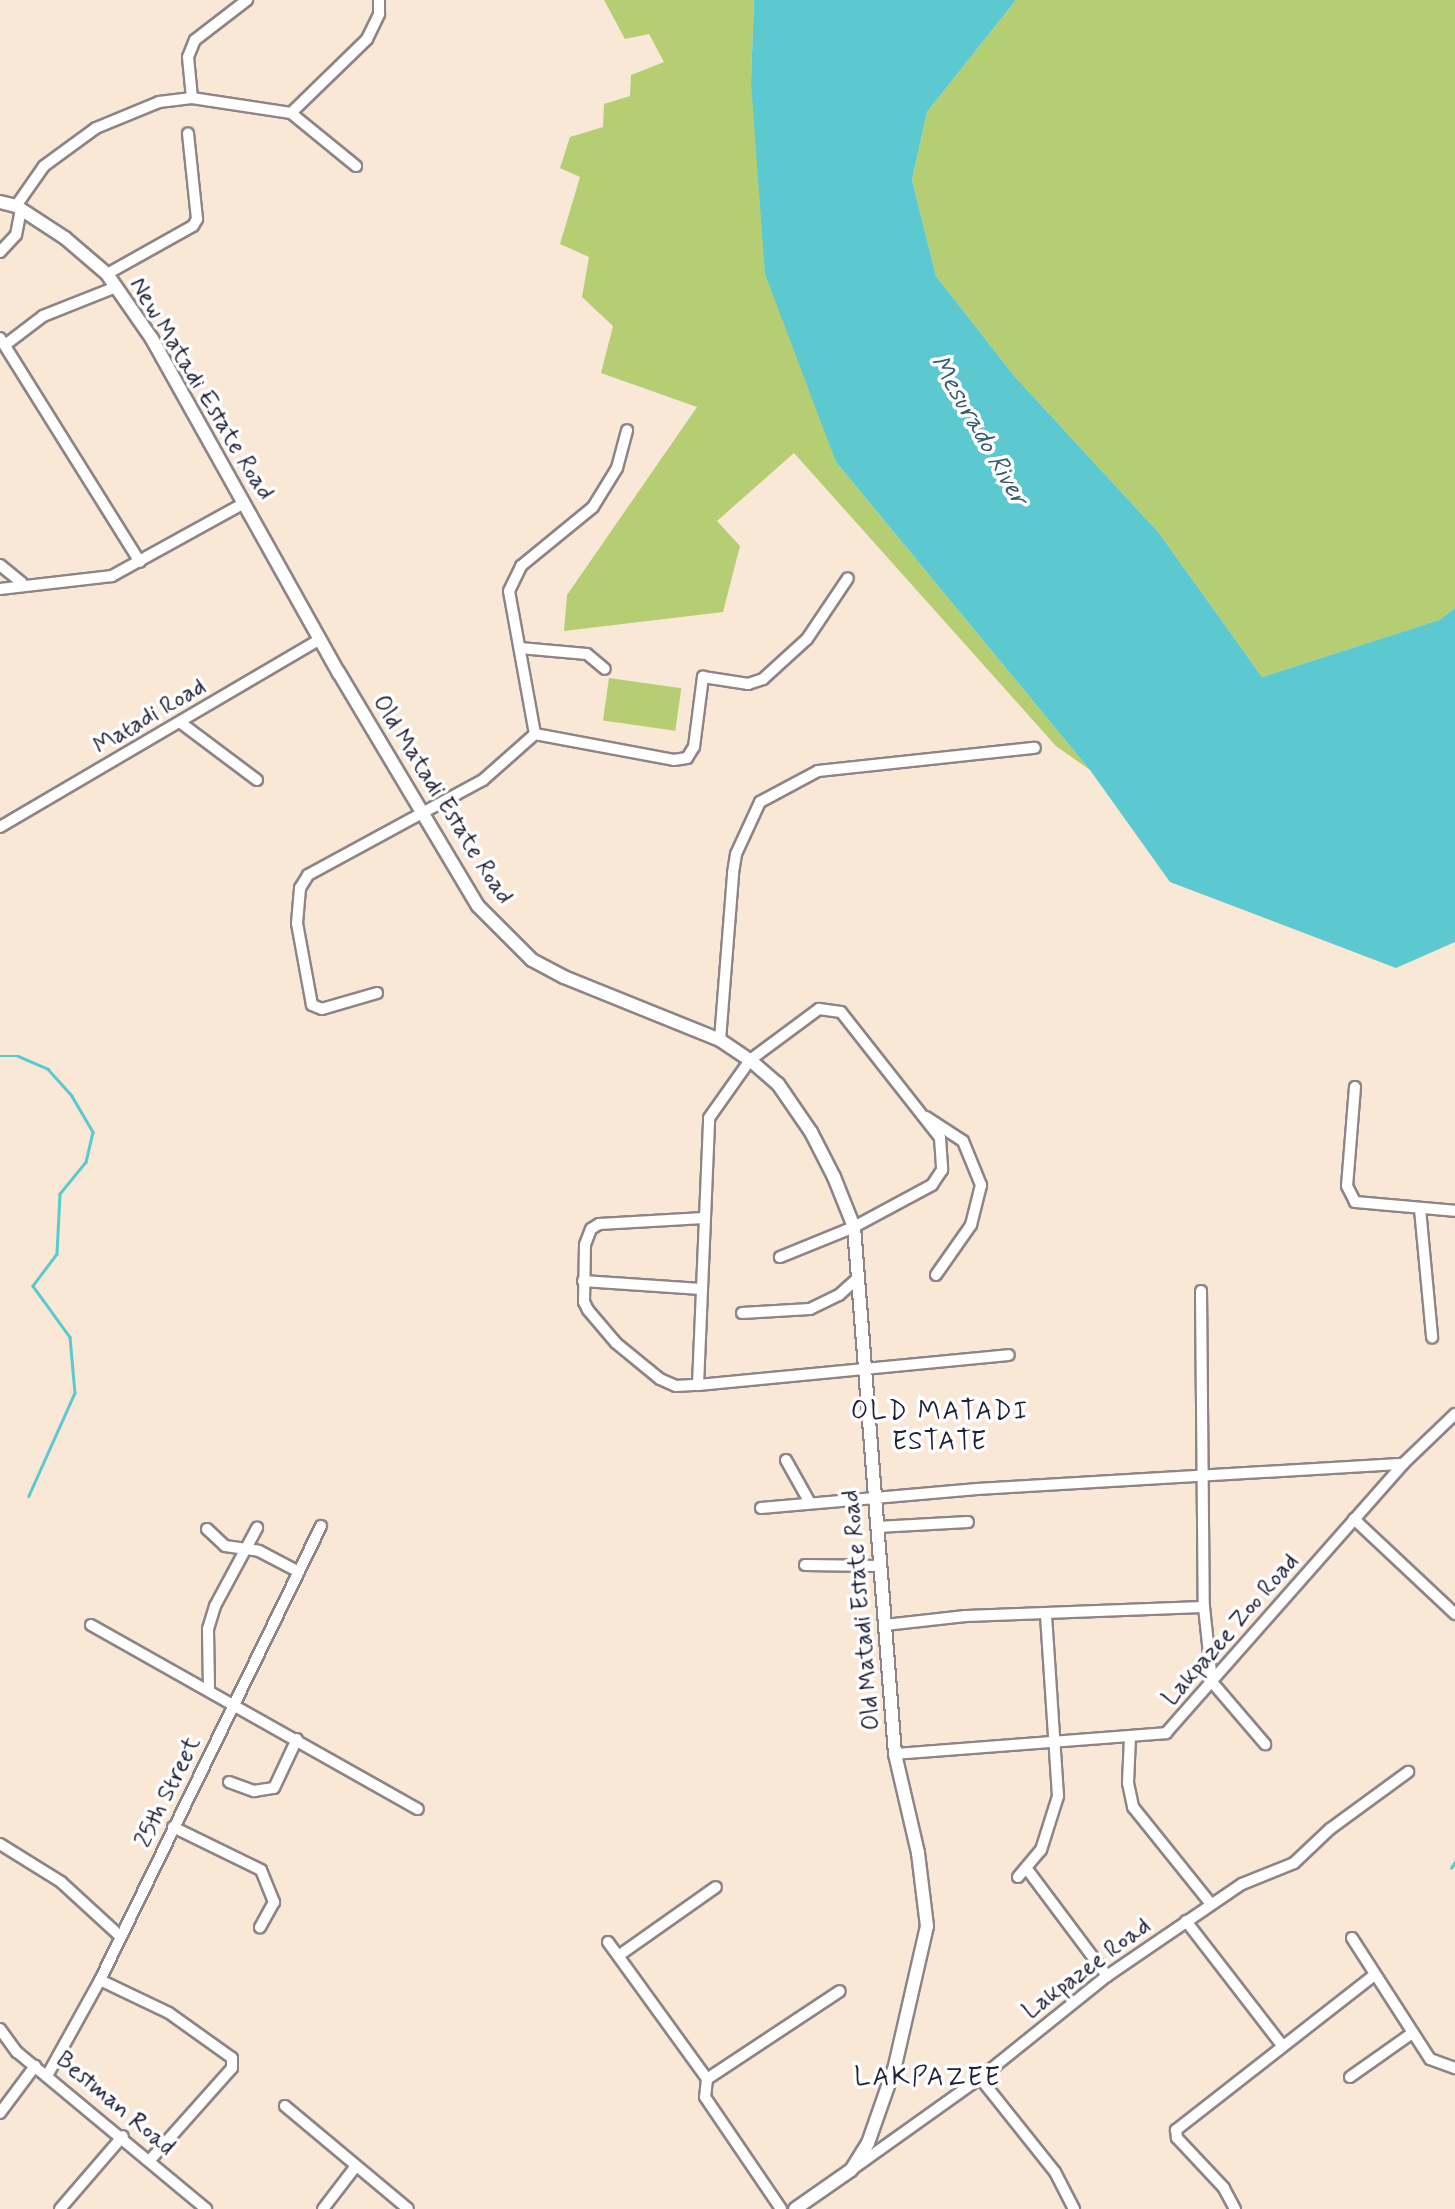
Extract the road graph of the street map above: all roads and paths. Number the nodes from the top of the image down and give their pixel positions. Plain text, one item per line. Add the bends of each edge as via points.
1 (247, 0) edge
2 (379, 0) edge
3 (191, 97) junction
4 (291, 113) junction
5 (188, 133) dead end
6 (356, 166) dead end
7 (0, 202) edge
8 (19, 208) junction
9 (0, 252) edge
10 (107, 274) junction
11 (116, 287) junction
12 (3, 341) edge
13 (627, 430) dead end
14 (244, 503) junction
15 (140, 562) junction
16 (0, 565) edge
17 (848, 578) dead end
18 (22, 583) junction
19 (0, 589) edge
20 (320, 639) junction
21 (520, 648) junction
22 (605, 669) dead end
23 (181, 723) junction
24 (535, 734) junction
25 (1035, 748) dead end
26 (257, 780) dead end
27 (421, 812) junction
28 (0, 827) edge
29 (377, 993) dead end
30 (720, 1040) junction
31 (750, 1060) junction
32 (1355, 1087) dead end
33 (923, 1115) junction
34 (1420, 1209) junction
35 (1455, 1211) edge
36 (704, 1218) junction
37 (854, 1227) junction
38 (780, 1256) dead end
39 (936, 1275) dead end
40 (858, 1279) junction
41 (583, 1281) junction
42 (701, 1289) junction
43 (1200, 1291) dead end
44 (743, 1313) dead end
45 (1432, 1337) dead end
46 (1009, 1355) dead end
47 (866, 1366) junction
48 (698, 1385) junction
49 (1455, 1414) edge
50 (786, 1460) dead end
51 (1403, 1464) junction
52 (1200, 1475) junction
53 (873, 1497) junction
54 (810, 1503) junction
55 (761, 1508) dead end
56 (1354, 1519) junction
57 (968, 1522) dead end
58 (321, 1526) dead end
59 (877, 1527) junction
60 (257, 1528) dead end
61 (207, 1529) dead end
62 (244, 1549) junction
63 (804, 1565) dead end
64 (880, 1566) junction
65 (299, 1572) junction
66 (1204, 1607) junction
67 (1046, 1613) junction
68 (1455, 1614) edge
69 (91, 1625) dead end
70 (885, 1625) junction
71 (1212, 1682) junction
72 (209, 1688) junction
73 (235, 1705) junction
74 (1130, 1737) junction
75 (297, 1739) junction
76 (1052, 1740) junction
77 (1265, 1744) dead end
78 (895, 1754) junction
79 (1408, 1772) dead end
80 (229, 1782) dead end
81 (418, 1809) dead end
82 (173, 1827) junction
83 (0, 1844) edge
84 (1027, 1869) junction
85 (1018, 1877) dead end
86 (716, 1887) dead end
87 (1211, 1904) junction
88 (1186, 1921) junction
89 (260, 1927) dead end
90 (121, 1937) junction
91 (1352, 1938) dead end
92 (608, 1942) dead end
93 (621, 1954) junction
94 (1107, 1976) junction
95 (1373, 1976) junction
96 (100, 1980) junction
97 (841, 1991) dead end
98 (0, 2029) edge
99 (1411, 2034) junction
100 (1282, 2044) junction
101 (36, 2066) junction
102 (1455, 2068) edge
103 (48, 2074) junction
104 (1350, 2077) dead end
105 (980, 2078) junction
106 (707, 2079) junction
107 (285, 2106) dead end
108 (0, 2113) edge
109 (123, 2136) junction
110 (150, 2160) junction
111 (356, 2166) junction
112 (851, 2170) junction
113 (60, 2209) edge
114 (206, 2209) edge
115 (323, 2209) edge
116 (408, 2209) edge
117 (781, 2209) edge
118 (795, 2209) edge
119 (1074, 2209) edge
120 (1235, 2209) edge

1 - 3 street via 195,40 188,57
2 - 4 street via 379,14 367,39
3 - 4 street
3 - 8 street via 159,102 96,128 44,166
4 - 6 street
5 - 10 street via 197,219 193,226
7 - 8 street, New Matadi Estate Road
8 - 9 street via 16,235
8 - 10 street, New Matadi Estate Road via 65,238
10 - 11 street, New Matadi Estate Road
11 - 12 street via 43,316
11 - 14 street, New Matadi Estate Road via 152,340
12 - 15 street
13 - 21 street via 617,468 593,507 569,522 516,573 509,598
14 - 15 street
14 - 20 street, New Matadi Estate Road
15 - 18 street via 113,576 80,582
16 - 18 street
17 - 24 street via 807,639 763,678 748,684 703,677 694,747 687,758 674,760
18 - 19 street
20 - 23 street, Matadi Road
20 - 27 street, Old Matadi Estate Road
21 - 22 street via 587,653
21 - 24 street
23 - 26 street
23 - 28 street, Matadi Road
24 - 27 street via 495,772
25 - 30 street via 818,771 760,802 736,854
27 - 29 street via 308,875 300,888 297,923 312,1005 322,1009
27 - 30 street, Old Matadi Estate Road via 478,906 532,960
30 - 31 street, Old Matadi Estate Road
31 - 33 street via 812,1012 834,1009
31 - 36 street via 709,1118
31 - 37 street, Old Matadi Estate Road via 778,1084 811,1132
32 - 34 street via 1349,1192 1355,1202
33 - 37 street via 944,1151 937,1178
33 - 39 street via 963,1141 981,1185 971,1225
34 - 35 street
34 - 45 street
36 - 41 street via 599,1224 587,1235
36 - 42 street
37 - 38 street
37 - 40 street, Old Matadi Estate Road
40 - 44 street via 810,1309
40 - 47 street, Old Matadi Estate Road
41 - 42 street
41 - 48 street via 584,1302 617,1343 667,1383
42 - 48 street
43 - 52 street
46 - 47 street
47 - 48 street
47 - 53 street, Old Matadi Estate Road
49 - 51 street, Lakpazee Zoo Road
50 - 54 street
51 - 52 street
51 - 56 street, Lakpazee Zoo Road
52 - 53 street
52 - 66 street
53 - 54 street
53 - 59 street, Old Matadi Estate Road
54 - 55 street
56 - 68 street
56 - 71 street, Lakpazee Zoo Road
57 - 59 street
58 - 65 street, 25th Street
59 - 64 street, Old Matadi Estate Road
60 - 62 street
61 - 62 street via 214,1540
62 - 65 street via 259,1551
62 - 72 street via 208,1629
63 - 64 street
64 - 70 street, Old Matadi Estate Road
65 - 73 street, 25th Street
66 - 67 street
66 - 71 street
67 - 70 street
67 - 76 street
69 - 72 street
70 - 78 street, Old Matadi Estate Road
71 - 74 street, Lakpazee Zoo Road via 1166,1733
71 - 77 street
72 - 73 street
73 - 75 street
73 - 82 street, 25th Street
74 - 76 street, Lakpazee Zoo Road
74 - 87 street via 1129,1796 1133,1807
75 - 80 street via 274,1788 254,1791
75 - 81 street
76 - 78 street, Lakpazee Zoo Road
76 - 84 street via 1057,1812 1041,1850
78 - 112 street, Old Matadi Estate Road via 918,1853 927,1926 880,2113
79 - 87 street, Lakpazee Road via 1294,1863 1242,1884
82 - 89 street via 261,1870 274,1902
82 - 90 street, 25th Street
83 - 90 street via 61,1882
84 - 85 street
84 - 94 street
86 - 93 street
87 - 88 street, Lakpazee Road
88 - 94 street, Lakpazee Road
88 - 100 street
90 - 96 street, 25th Street
91 - 95 street
92 - 93 street
93 - 106 street
94 - 105 street, Lakpazee Road
95 - 99 street
95 - 100 street
96 - 103 street, 25th Street
96 - 110 street via 169,2013 232,2058 232,2068
97 - 106 street
98 - 101 street, Bestman Road
99 - 102 street via 1430,2059
99 - 104 street
100 - 120 street via 1176,2130 1177,2138 1224,2188
101 - 103 street, Bestman Road
101 - 108 street
103 - 109 street, Bestman Road
105 - 112 street, Lakpazee Road
105 - 119 street via 1055,2172
106 - 117 street via 705,2097
107 - 111 street
109 - 110 street, Bestman Road
109 - 113 street
110 - 114 street, Bestman Road
111 - 115 street
111 - 116 street
112 - 118 street, Lakpazee Road

